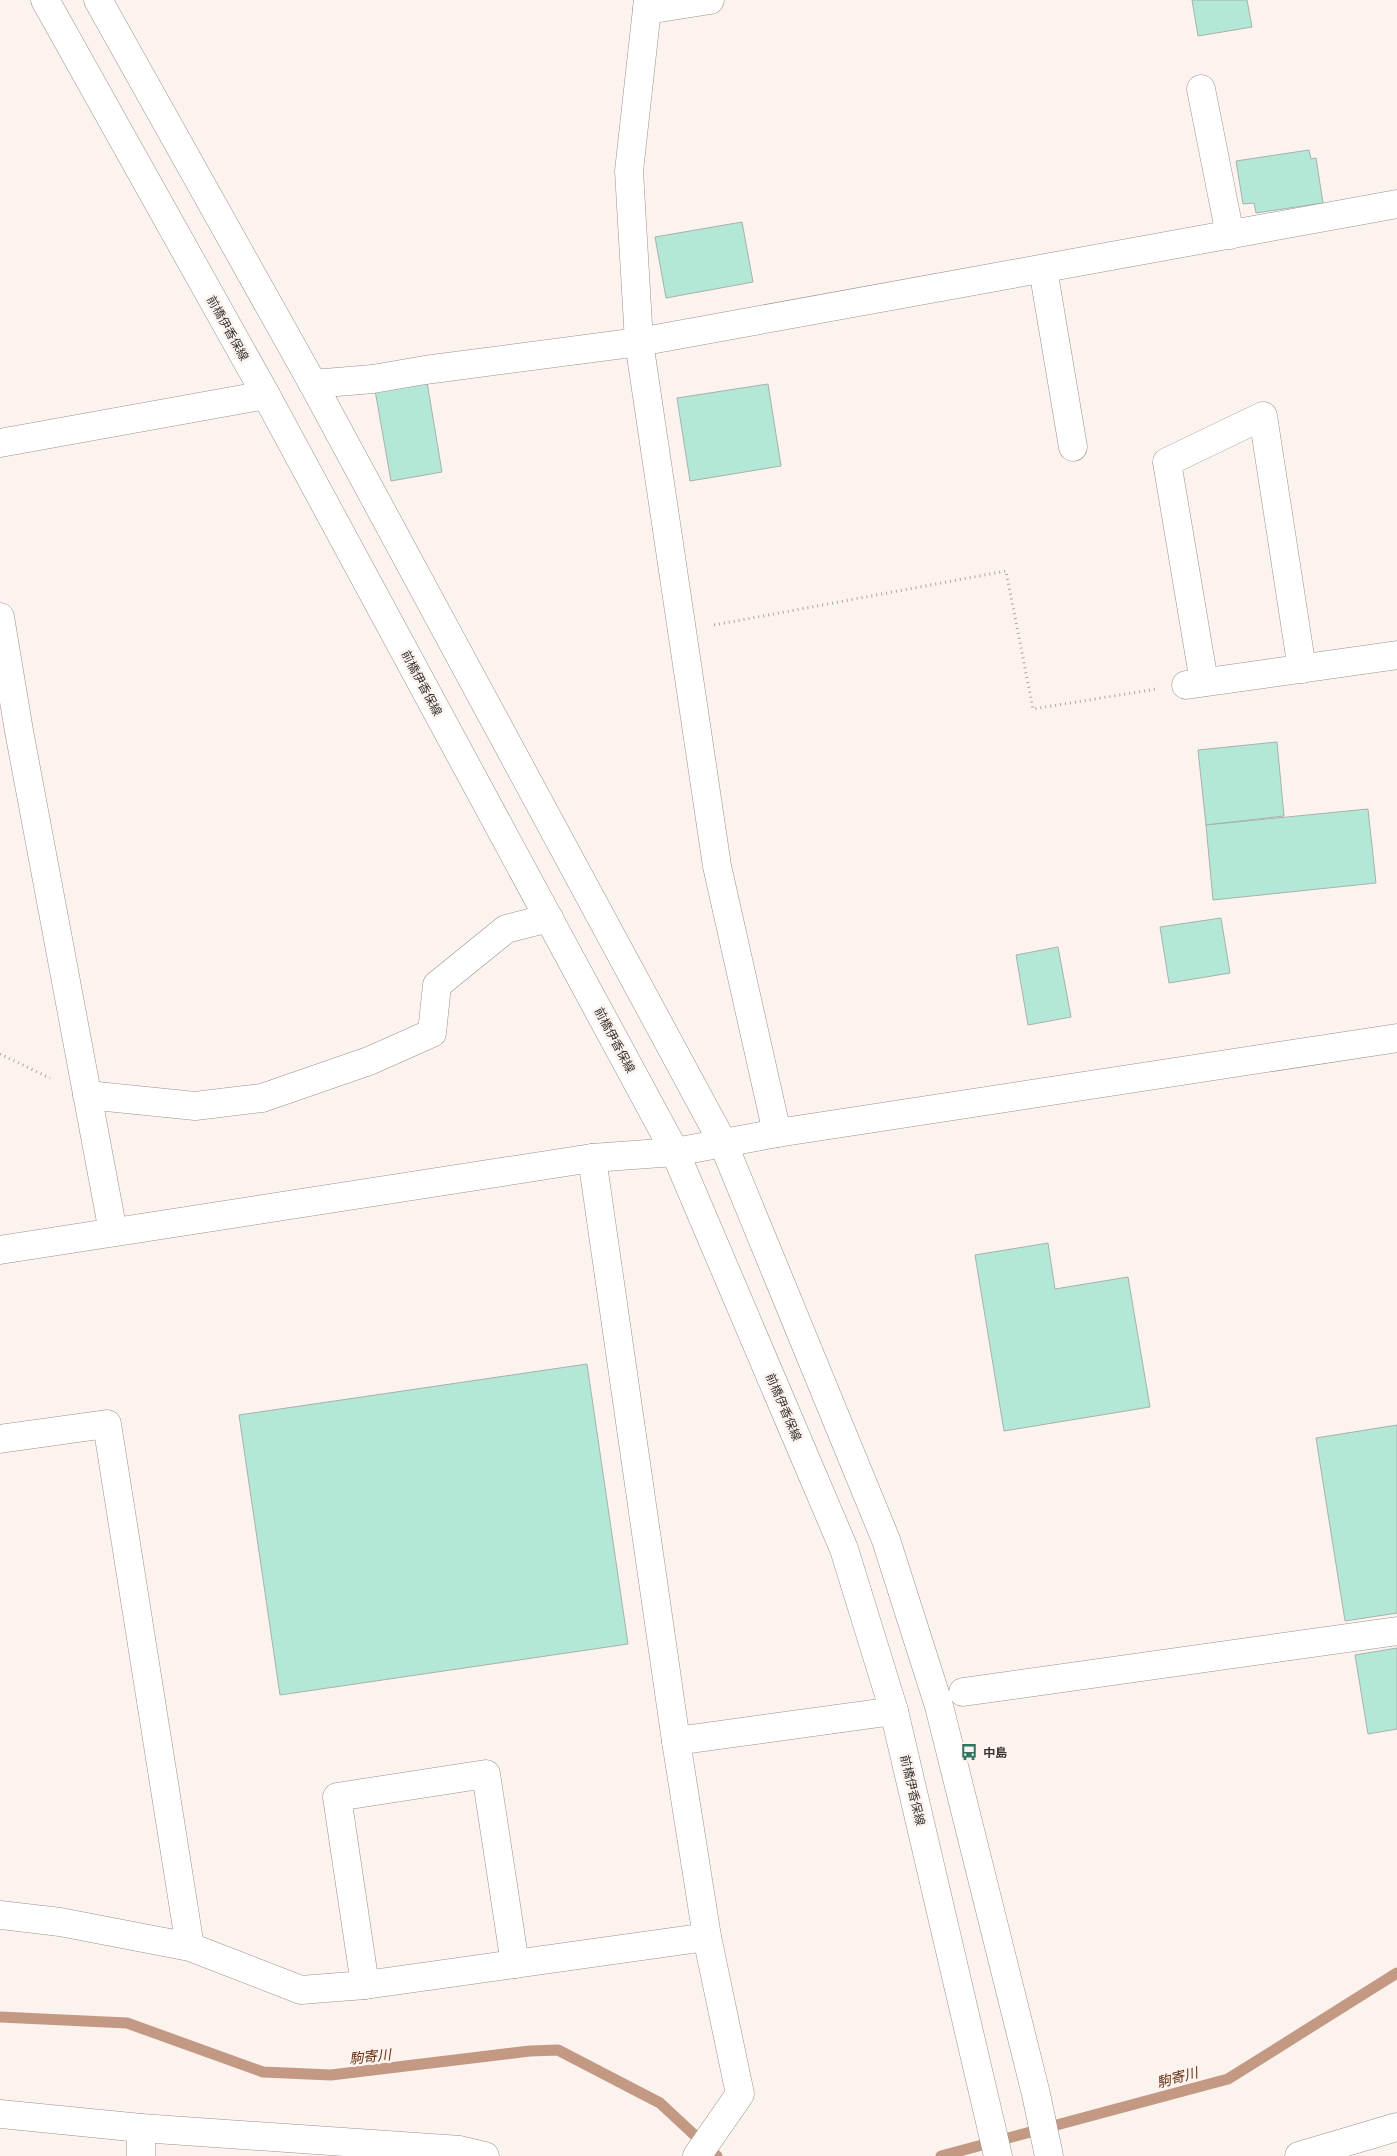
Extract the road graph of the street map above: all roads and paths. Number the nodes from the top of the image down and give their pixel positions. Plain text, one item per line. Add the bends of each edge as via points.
1 (45, 0) edge
2 (98, 0) edge
3 (710, 0) edge
4 (647, 5) edge
5 (1201, 89) dead end
6 (1397, 204) edge
7 (1230, 235) junction
8 (1043, 269) junction
9 (640, 342) junction
10 (313, 384) junction
11 (266, 396) junction
12 (0, 443) edge
13 (1074, 447) dead end
14 (0, 617) edge
15 (682, 631) junction
16 (1397, 655) edge
17 (1302, 668) junction
18 (1195, 683) junction
19 (549, 918) junction
20 (1397, 1038) edge
21 (0, 1054) edge
22 (87, 1095) junction
23 (778, 1133) junction
24 (723, 1143) junction
25 (675, 1152) junction
26 (592, 1158) junction
27 (113, 1232) junction
28 (0, 1250) edge
29 (0, 1440) edge
30 (1397, 1631) edge
31 (963, 1692) dead end
32 (894, 1711) junction
33 (676, 1740) junction
34 (0, 1915) edge
35 (707, 1937) junction
36 (190, 1947) junction
37 (515, 1964) junction
38 (365, 1985) junction
39 (0, 2114) edge
40 (1397, 2127) edge
41 (141, 2128) junction
42 (1049, 2154) edge
43 (141, 2156) edge
44 (485, 2156) edge
45 (697, 2156) edge
46 (998, 2156) edge
47 (1299, 2156) edge

1 - 11 street, 前橋伊香保線
2 - 10 street
3 - 4 street
4 - 9 street via 629,171
5 - 7 street
6 - 7 street
7 - 8 street
8 - 9 street
8 - 13 street
9 - 10 street
9 - 15 street
10 - 24 street
11 - 12 street
11 - 19 street, 前橋伊香保線
14 - 22 street
15 - 18 path via 1006,571 1033,709
15 - 23 street via 717,866
16 - 17 street
17 - 18 street
17 - 18 street via 1263,416 1167,462
19 - 22 street via 506,929 437,985 432,1033 369,1061 262,1098 196,1106
19 - 25 street, 前橋伊香保線
20 - 23 street
21 - 22 path
22 - 27 street
23 - 24 street
24 - 25 street
24 - 42 street via 886,1540 939,1706
25 - 26 street
25 - 32 street, 前橋伊香保線 via 844,1549
26 - 27 street
26 - 33 street
27 - 28 street
29 - 36 street via 107,1424
30 - 31 street
32 - 33 street
32 - 46 street, 前橋伊香保線
33 - 35 street
34 - 36 street via 60,1922
35 - 37 street
35 - 45 street via 740,2094
36 - 38 street via 301,1990
37 - 38 street
37 - 38 street via 486,1774 337,1797
39 - 41 street
40 - 47 street
41 - 43 street
41 - 44 street via 460,2150

